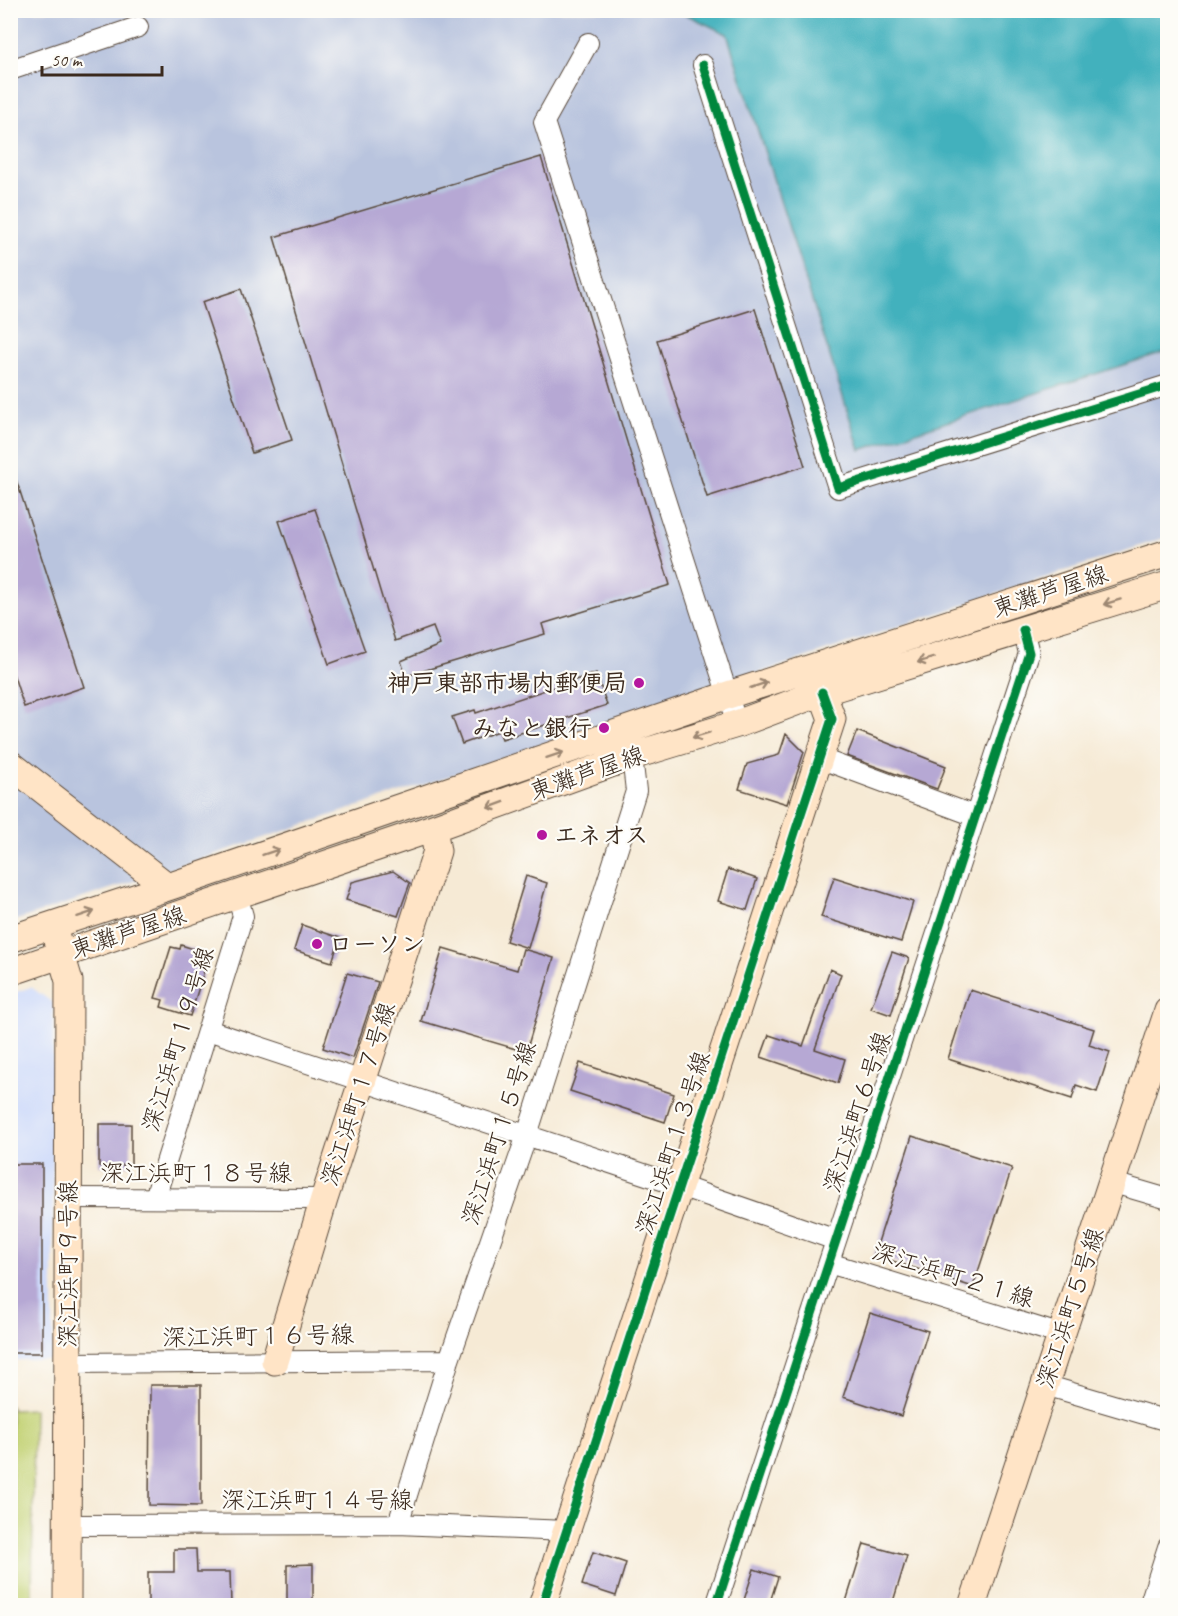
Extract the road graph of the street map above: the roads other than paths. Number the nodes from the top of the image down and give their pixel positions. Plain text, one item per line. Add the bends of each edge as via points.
1 (138, 27) dead end
2 (588, 43) dead end
3 (703, 65) dead end
4 (10, 70) edge
5 (1167, 385) edge
6 (1167, 554) edge
7 (1167, 585) edge
8 (1023, 630) junction
9 (822, 692) junction
10 (728, 695) junction
11 (737, 724) junction
12 (632, 756) junction
13 (819, 758) junction
14 (10, 764) edge
15 (975, 816) junction
16 (434, 828) junction
17 (168, 887) junction
18 (237, 895) junction
19 (52, 926) junction
20 (10, 939) edge
21 (62, 954) junction
22 (10, 972) edge
23 (1167, 1011) edge
24 (208, 1030) junction
25 (362, 1081) junction
26 (527, 1135) junction
27 (1110, 1182) junction
28 (680, 1186) junction
29 (69, 1198) junction
30 (155, 1198) junction
31 (324, 1199) junction
32 (1167, 1199) edge
33 (836, 1239) junction
34 (829, 1263) junction
35 (1062, 1335) junction
36 (448, 1360) junction
37 (275, 1361) junction
38 (68, 1364) junction
39 (1045, 1385) junction
40 (1167, 1421) edge
41 (398, 1524) junction
42 (67, 1525) junction
43 (567, 1531) junction
44 (1167, 1547) edge
45 (67, 1605) edge
46 (542, 1605) edge
47 (716, 1605) edge
48 (972, 1605) edge
49 (1149, 1605) edge

1 - 4 street
2 - 10 street via 544,122
3 - 5 street via 838,488
10 -> 6 street, 東灘芦屋線
7 -> 8 street, 東灘芦屋線
8 -> 9 street, 東灘芦屋線
8 - 15 street, 深江浜町６号線 via 1029,653
9 - 11 street, 東灘芦屋線
9 - 13 street, 深江浜町１３号線 via 832,719
10 - 11 street
17 -> 10 street, 東灘芦屋線
11 -> 12 street, 東灘芦屋線
12 -> 16 street, 東灘芦屋線
12 - 26 street, 深江浜町１５号線 via 636,791
13 - 15 street
13 - 28 street, 深江浜町１３号線
14 - 17 street
15 - 33 street, 深江浜町６号線
16 - 18 street, 東灘芦屋線
16 - 25 street, 深江浜町１７号線 via 437,850
19 -> 17 street, 東灘芦屋線
18 - 21 street, 東灘芦屋線
18 - 24 street, 深江浜町１９号線 via 243,916
19 - 20 street, 東灘芦屋線
19 - 21 street, 深江浜町９号線
21 - 22 street, 東灘芦屋線
21 - 29 street, 深江浜町９号線 via 69,981
23 - 27 street, 深江浜町５号線
24 - 25 street
24 - 30 street, 深江浜町１９号線
25 - 26 street
25 - 31 street, 深江浜町１７号線
26 - 28 street
26 - 36 street, 深江浜町１５号線
27 - 32 street
27 - 35 street, 深江浜町５号線
28 - 33 street
28 - 43 street, 深江浜町１３号線
29 - 30 street, 深江浜町１８号線
29 - 38 street, 深江浜町９号線
30 - 31 street, 深江浜町１８号線
31 - 37 street, 深江浜町１７号線
33 - 34 street, 深江浜町６号線
34 - 35 street, 深江浜町２１線
34 - 47 street, 深江浜町６号線
35 - 39 street, 深江浜町５号線
36 - 37 street, 深江浜町１６号線
36 - 41 street, 深江浜町１５号線
37 - 38 street, 深江浜町１６号線
38 - 42 street, 深江浜町９号線
39 - 40 street
39 - 48 street, 深江浜町５号線
41 - 42 street, 深江浜町１４号線
41 - 43 street, 深江浜町１４号線
42 - 45 street, 深江浜町９号線
43 - 46 street, 深江浜町１３号線
44 - 49 street

